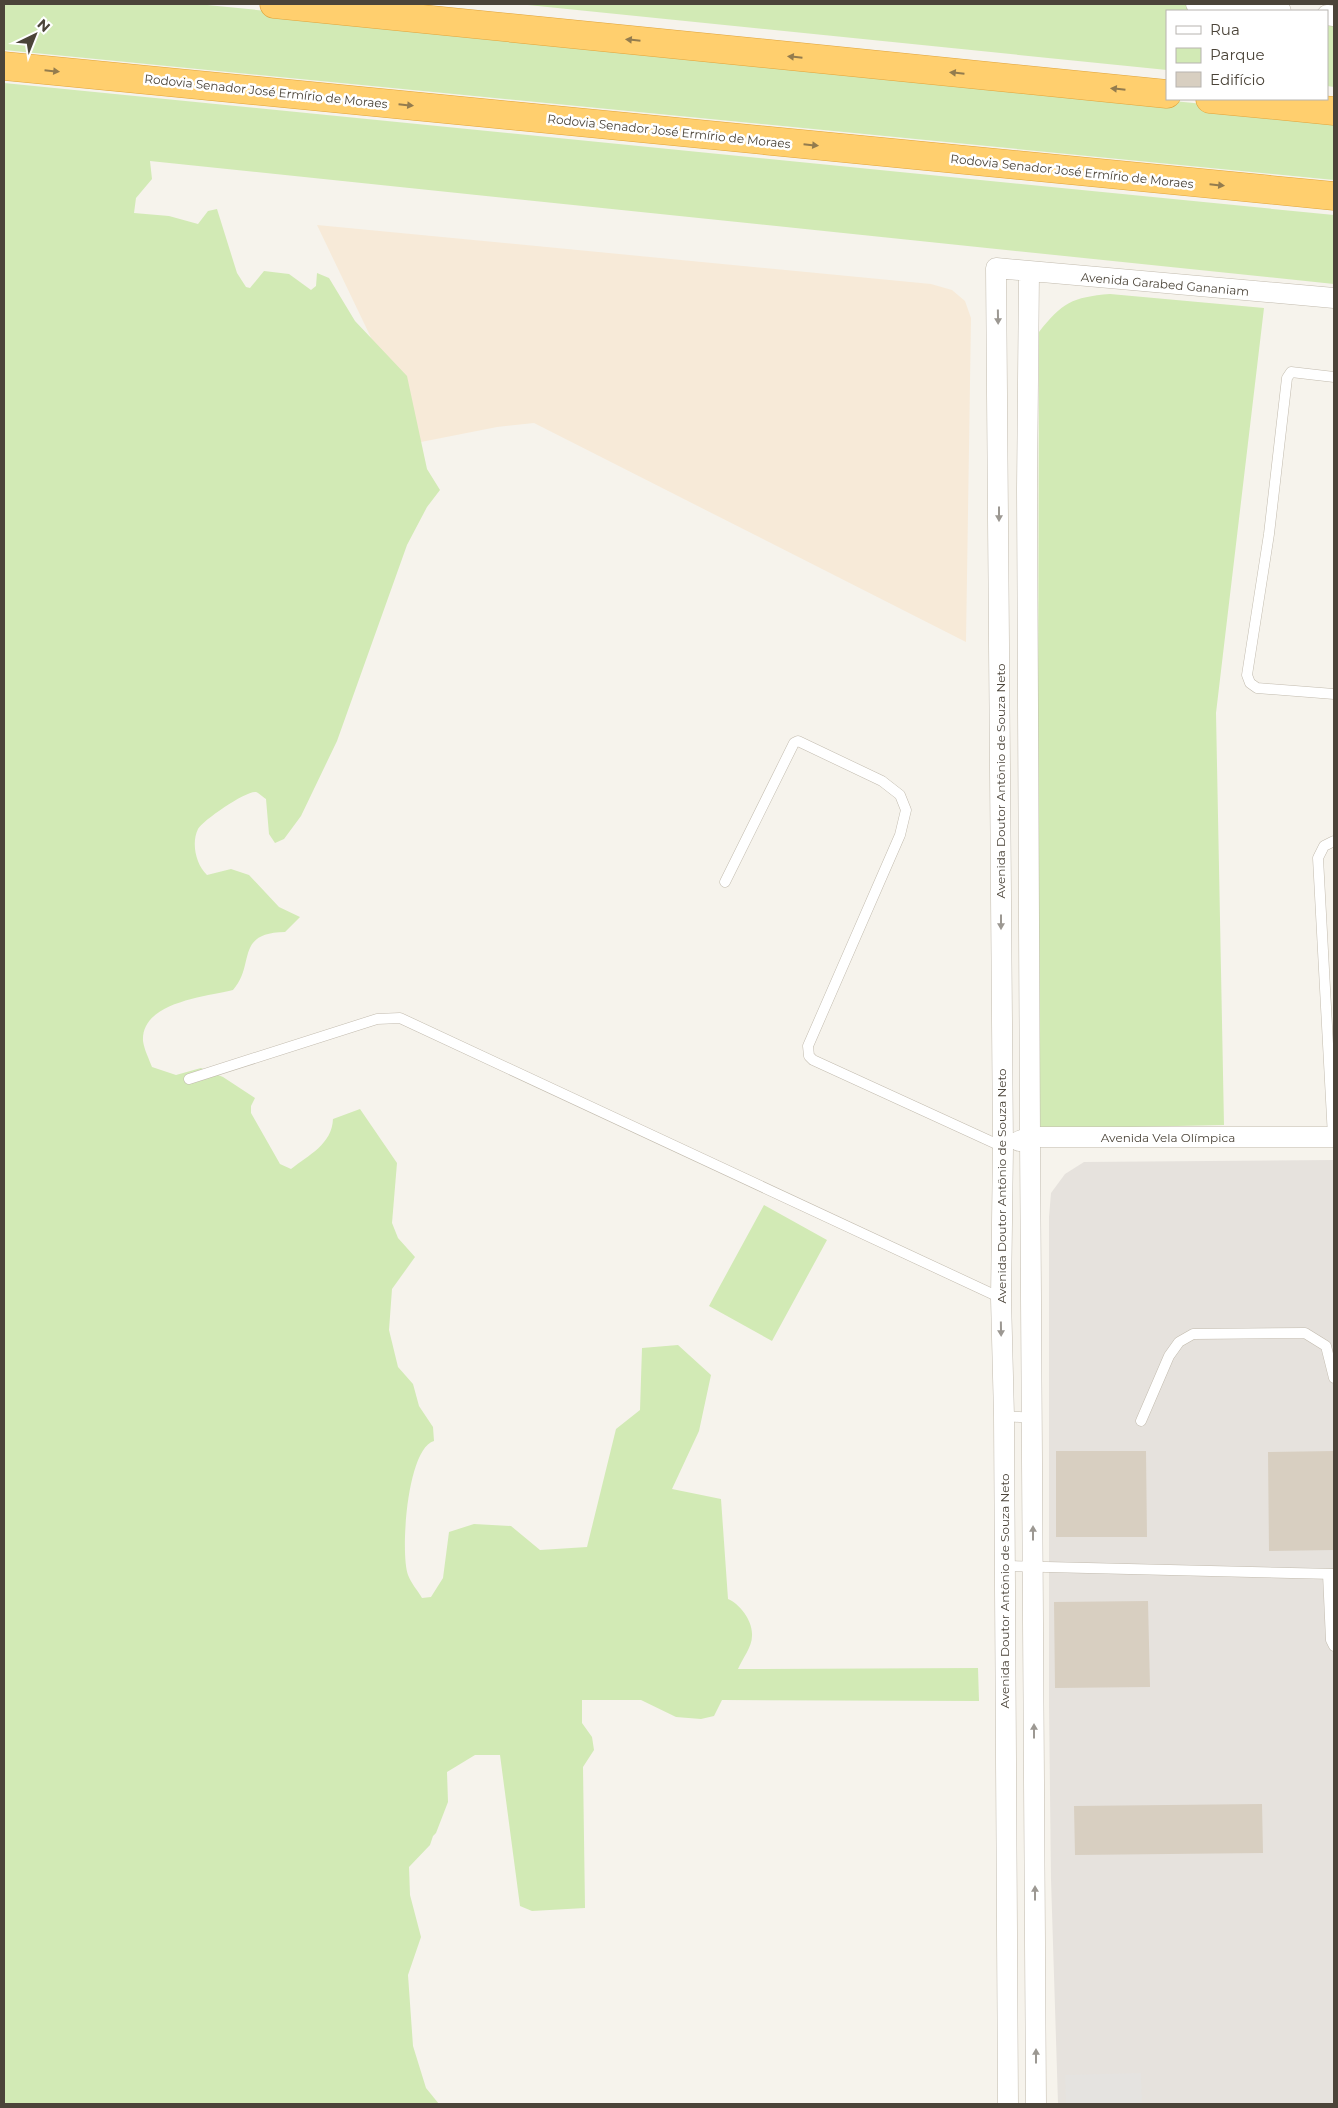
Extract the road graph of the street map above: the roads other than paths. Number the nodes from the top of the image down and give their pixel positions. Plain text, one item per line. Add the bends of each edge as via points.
1 (274, 4) edge
2 (1196, 4) edge
3 (1269, 10) edge
4 (4, 66) edge
5 (1166, 94) edge
6 (1220, 100) edge
7 (1334, 111) edge
8 (1334, 196) edge
9 (996, 268) joint
10 (1029, 272) junction
11 (1334, 298) edge
12 (1334, 376) edge
13 (1028, 489) junction
14 (998, 490) junction
15 (1334, 694) edge
16 (1334, 841) edge
17 (725, 882) dead end
18 (189, 1079) dead end
19 (1030, 1137) junction
20 (1334, 1137) edge
21 (1003, 1147) junction
22 (1001, 1298) junction
23 (1334, 1378) edge
24 (1004, 1416) junction
25 (1032, 1418) junction
26 (1141, 1421) dead end
27 (1005, 1566) junction
28 (1033, 1568) junction
29 (1331, 1574) edge
30 (1334, 1646) edge
31 (1008, 2104) edge
32 (1036, 2104) edge

5 -> 1 highway
2 - 3 street
4 -> 8 highway, Rodovia Senador José Ermírio de Moraes
6 - 7 highway
9 - 10 street, Avenida Garabed Gananiam
9 -> 14 street, Avenida Doutor Antônio de Souza Neto
10 - 11 street, Avenida Garabed Gananiam
10 - 13 street
12 - 15 lane via 1291,372 1285,383 1269,534 1247,675 1257,688
13 - 14 street
13 - 19 street
14 -> 21 street, Avenida Doutor Antônio de Souza Neto
16 - 20 lane via 1324,846 1318,858
17 - 21 lane via 798,741 882,781 900,795 906,810 900,835 808,1046 809,1056
18 - 22 lane via 377,1019 400,1018
19 - 20 street, Avenida Vela Olímpica
19 - 21 street, Avenida Vela Olímpica
19 - 25 street
21 - 22 street, Avenida Doutor Antônio de Souza Neto
22 -> 24 street, Avenida Doutor Antônio de Souza Neto
23 - 26 lane via 1326,1346 1305,1333 1193,1334 1179,1342 1169,1356
24 - 25 lane
24 - 27 street, Avenida Doutor Antônio de Souza Neto
28 -> 25 street
27 - 28 lane
27 - 31 street, Avenida Doutor Antônio de Souza Neto
28 - 29 lane
32 -> 28 street
29 - 30 lane via 1331,1640

